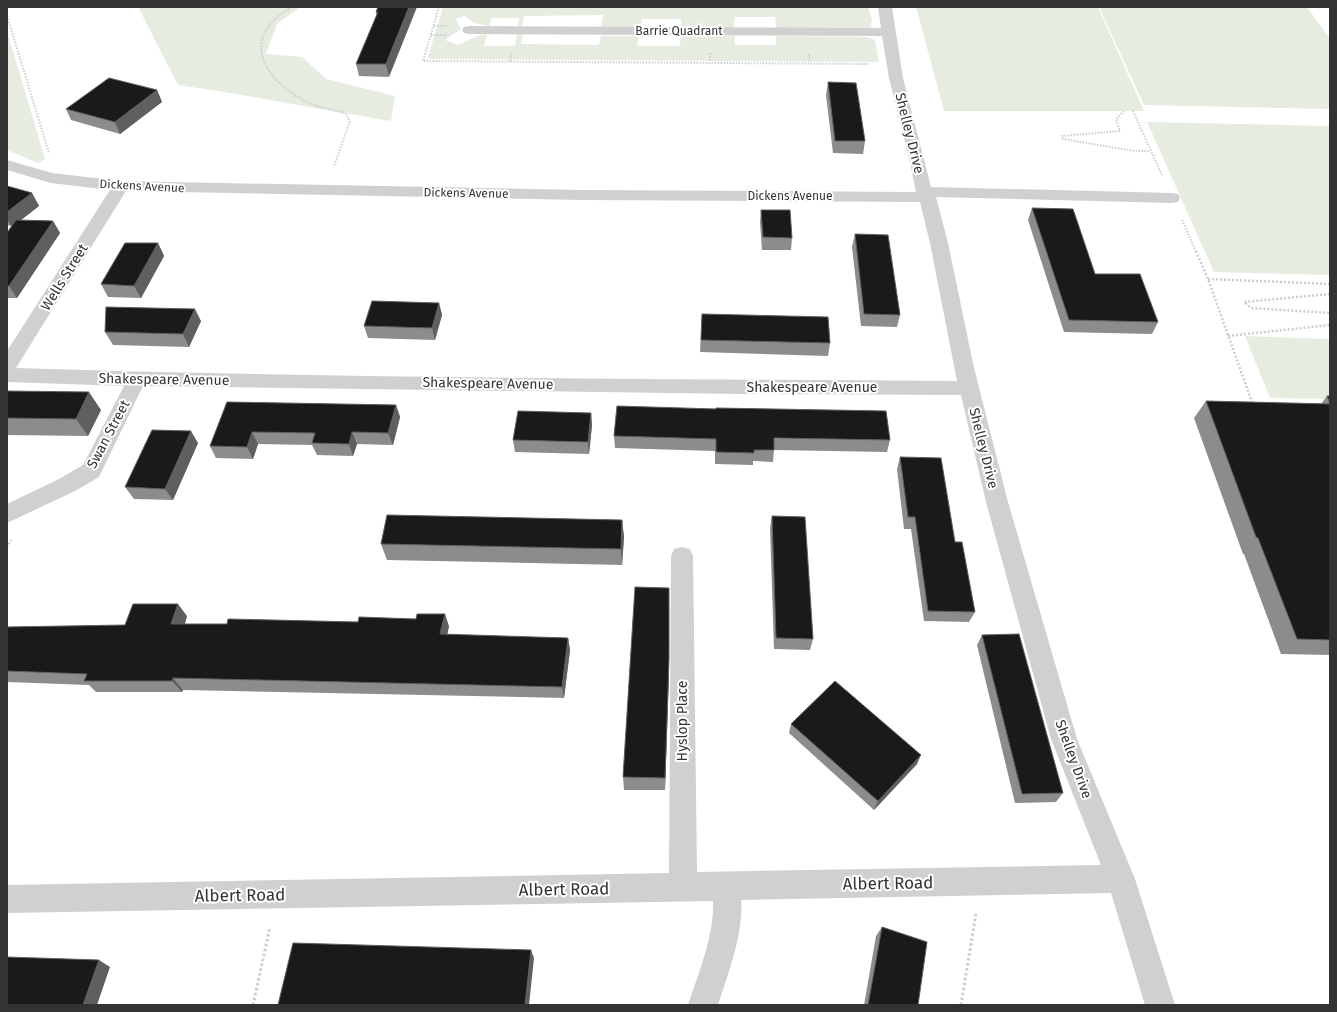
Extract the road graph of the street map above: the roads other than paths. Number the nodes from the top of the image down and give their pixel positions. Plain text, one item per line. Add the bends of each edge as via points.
1 (885, 7) edge
2 (469, 30) dead end
3 (888, 32) junction
4 (7, 165) edge
5 (120, 186) junction
6 (925, 194) junction
7 (1172, 198) dead end
8 (7, 367) edge
9 (7, 375) edge
10 (137, 379) junction
11 (969, 388) junction
12 (7, 514) edge
13 (682, 556) dead end
14 (1121, 879) junction
15 (726, 886) junction
16 (683, 887) junction
17 (7, 899) edge
18 (703, 1005) edge
19 (1160, 1005) edge

1 - 3 street, Shelley Drive
2 - 3 street, Barrie Quadrant
3 - 6 street, Shelley Drive
4 - 5 street, Dickens Avenue via 51,178
5 - 6 street, Dickens Avenue via 581,195
5 - 8 street, Wells Street
6 - 7 street, Dickens Avenue
6 - 11 street, Shelley Drive via 939,243
9 - 10 street, Shakespeare Avenue
10 - 11 street, Shakespeare Avenue
10 - 12 street, Swan Street via 91,471
11 - 14 street, Shelley Drive via 997,502 1064,739
13 - 16 street, Hyslop Place
14 - 15 street, Albert Road
14 - 19 street, Shelley Drive
15 - 16 street, Albert Road
15 - 18 street via 728,912 717,964
16 - 17 street, Albert Road

